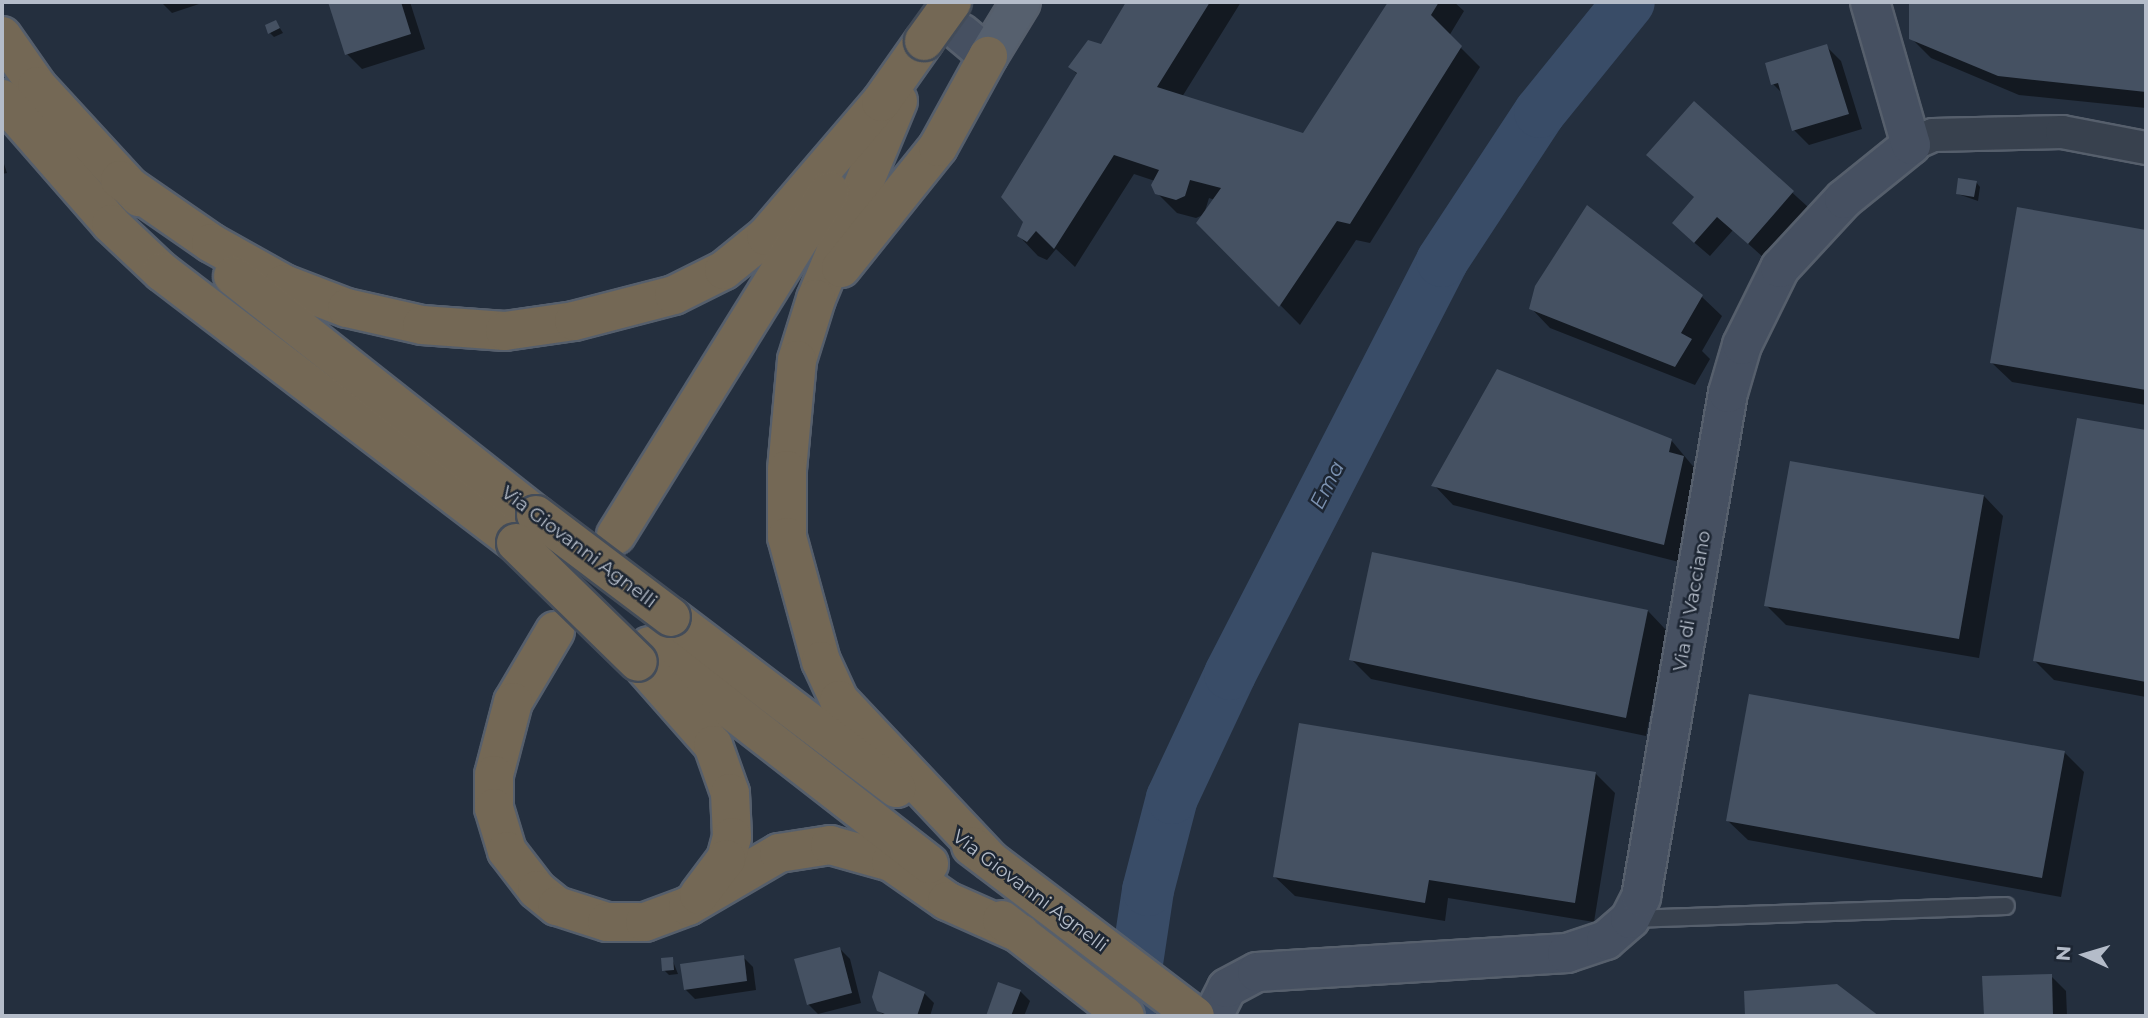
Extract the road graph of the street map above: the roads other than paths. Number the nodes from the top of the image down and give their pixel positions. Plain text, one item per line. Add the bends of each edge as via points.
1 (1021, 2) edge
2 (1870, 2) edge
3 (967, 30) edge
4 (2, 36) edge
5 (924, 41) junction
6 (2, 99) edge
7 (881, 102) junction
8 (1910, 145) junction
9 (2146, 148) edge
10 (120, 180) junction
11 (816, 299) junction
12 (526, 529) junction
13 (616, 535) dead end
14 (555, 631) dead end
15 (652, 642) junction
16 (990, 860) junction
17 (688, 906) junction
18 (2006, 906) dead end
19 (1630, 919) junction
20 (1021, 934) junction
21 (1206, 1012) edge
22 (1125, 1016) edge

1 - 3 main road
2 - 8 street
3 - 5 highway, bridge
3 - 11 highway via 961,107 937,147
4 - 10 highway, Via Giovanni Agnelli via 37,86
5 - 7 highway
5 - 11 highway
6 - 12 highway, Via Giovanni Agnelli via 111,224 162,272
7 - 10 highway via 766,236 723,270 674,295 627,310 505,331 422,325 347,308 284,284 211,243
7 - 13 highway
8 - 9 street, Via di Vacciano via 1933,135 2062,132
8 - 19 street, Via di Vacciano via 1844,199 1780,268 1742,345 1726,406 1641,897
10 - 12 highway, Via Giovanni Agnelli
11 - 16 highway via 797,359 787,537 821,661 839,699
12 - 15 highway, bridge
12 - 15 highway, Via Giovanni Agnelli, bridge
14 - 17 highway via 523,682 503,727 494,775 494,808 507,851 547,899 583,918 625,924 665,917
15 - 16 highway, Via Giovanni Agnelli
15 - 17 highway via 664,685 713,745 730,793 732,837 726,859
15 - 20 highway, Via Giovanni Agnelli
16 - 21 highway, Via Giovanni Agnelli via 1093,938
17 - 20 highway via 779,853 830,845 891,862 947,901
18 - 19 lane
19 - 21 street, Via di Vacciano via 1606,940 1556,955 1257,972 1227,988
20 - 22 highway, Via Giovanni Agnelli

